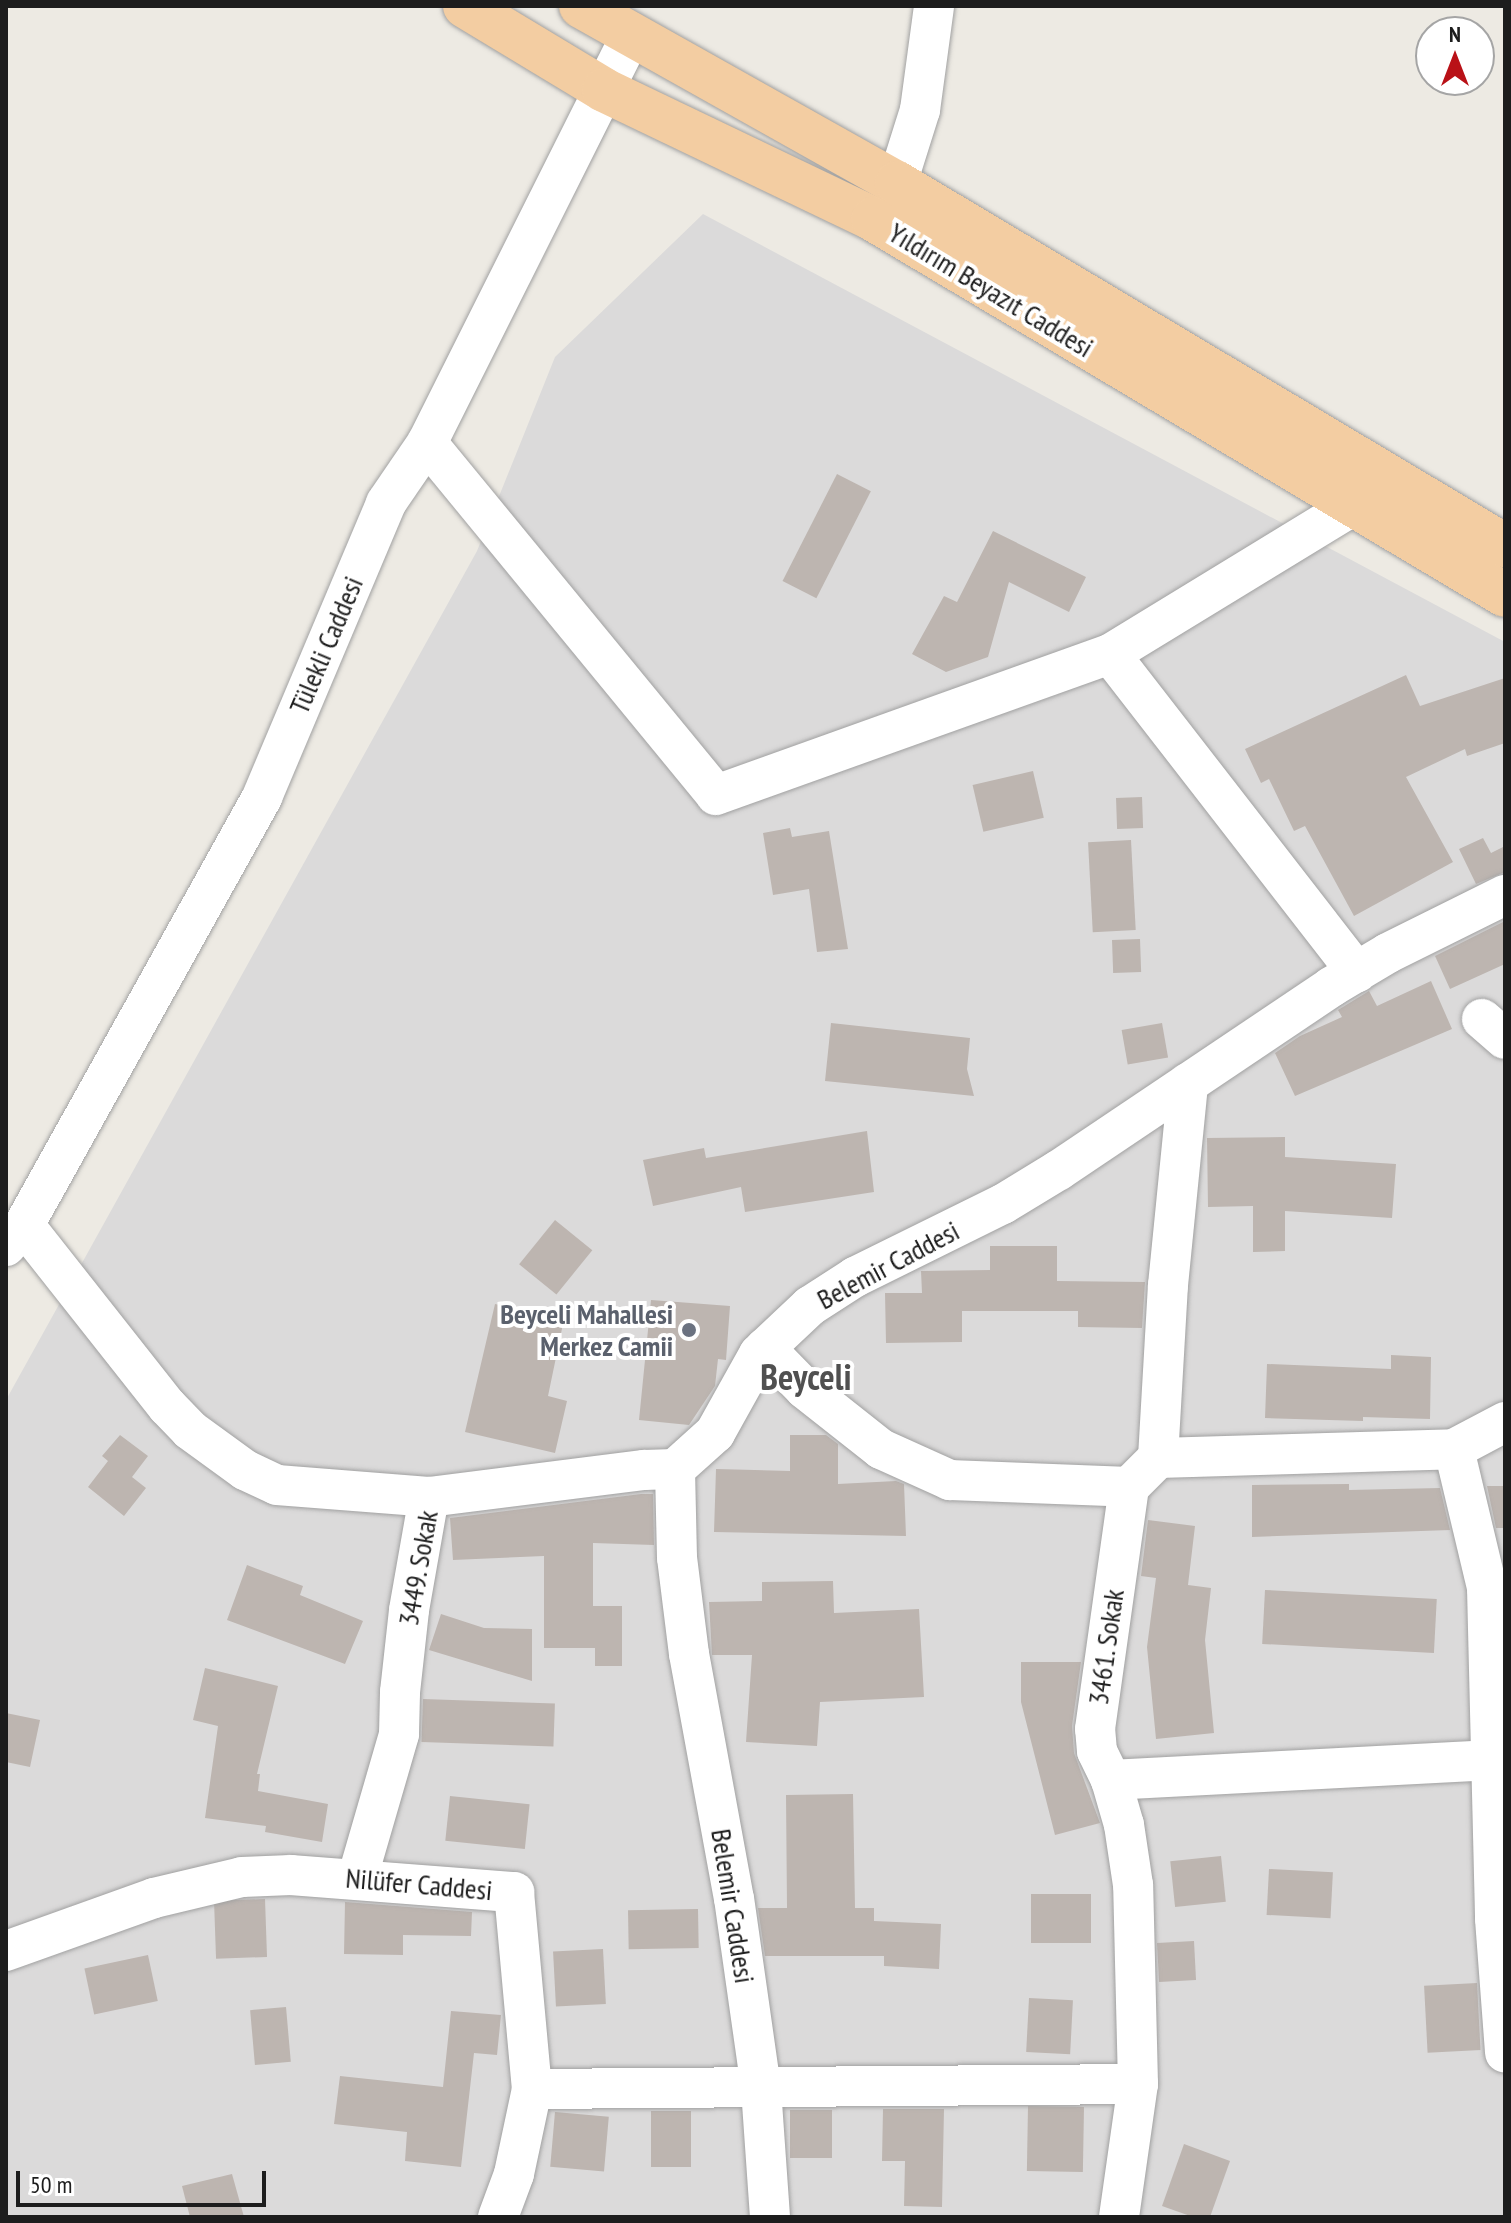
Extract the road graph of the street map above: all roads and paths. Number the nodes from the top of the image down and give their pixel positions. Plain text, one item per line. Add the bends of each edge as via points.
1 (465, 6) edge
2 (581, 6) edge
3 (934, 6) edge
4 (630, 37) junction
5 (604, 90) junction
6 (897, 183) junction
7 (427, 443) junction
8 (1352, 506) junction
9 (1505, 546) edge
10 (1505, 595) edge
11 (1110, 654) junction
12 (1505, 895) edge
13 (1357, 972) junction
14 (1188, 1083) junction
15 (15, 1236) edge
16 (765, 1348) junction
17 (1505, 1422) edge
18 (1454, 1449) junction
19 (1158, 1458) junction
20 (675, 1469) junction
21 (1129, 1487) junction
22 (429, 1497) junction
23 (1491, 1760) junction
24 (1111, 1780) junction
25 (357, 1879) junction
26 (1500, 1919) edge
27 (6, 1951) edge
28 (1505, 2053) edge
29 (1138, 2084) junction
30 (761, 2088) junction
31 (532, 2089) junction
32 (498, 2217) edge
33 (770, 2217) edge
34 (1119, 2217) edge

1 - 5 main road, Yıldırım Beyazıt Caddesi
2 - 4 main road, Yıldırım Beyazıt Caddesi
3 - 6 street via 920,110
4 - 5 street, Tülekli Caddesi
4 - 6 main road, Yıldırım Beyazıt Caddesi
5 - 7 street, Tülekli Caddesi
5 - 8 main road, Yıldırım Beyazıt Caddesi via 873,219
6 - 9 main road, Yıldırım Beyazıt Caddesi
7 - 11 street via 716,795
7 - 15 street, Tülekli Caddesi via 386,503 262,797
8 - 10 main road, Yıldırım Beyazıt Caddesi
8 - 11 street
11 - 13 street
12 - 13 street, Belemir Caddesi
13 - 14 street, Belemir Caddesi
14 - 16 street, Belemir Caddesi via 1003,1204 855,1277 810,1306
14 - 19 street
15 - 22 street via 167,1406 215,1451 277,1485
16 - 20 street, Belemir Caddesi via 715,1433
16 - 21 street via 805,1389 881,1449 950,1480
17 - 18 street
18 - 19 street
18 - 23 street via 1487,1588
19 - 21 street
20 - 22 street, 3449. Sokak
20 - 30 street, Belemir Caddesi via 677,1558 689,1654 734,1899
21 - 24 street, 3461. Sokak via 1095,1729 1097,1751
22 - 25 street, 3449. Sokak via 409,1610 399,1734
23 - 24 street
23 - 26 street
24 - 29 street, 3461. Sokak via 1133,1885
25 - 27 street, Nilüfer Caddesi via 242,1877 191,1887
25 - 31 street, Nilüfer Caddesi via 514,1892
26 - 28 street
29 - 30 street
29 - 34 street, 3461. Sokak
30 - 31 street
30 - 33 street, Belemir Caddesi
31 - 32 street, Nilüfer Caddesi via 514,2174

